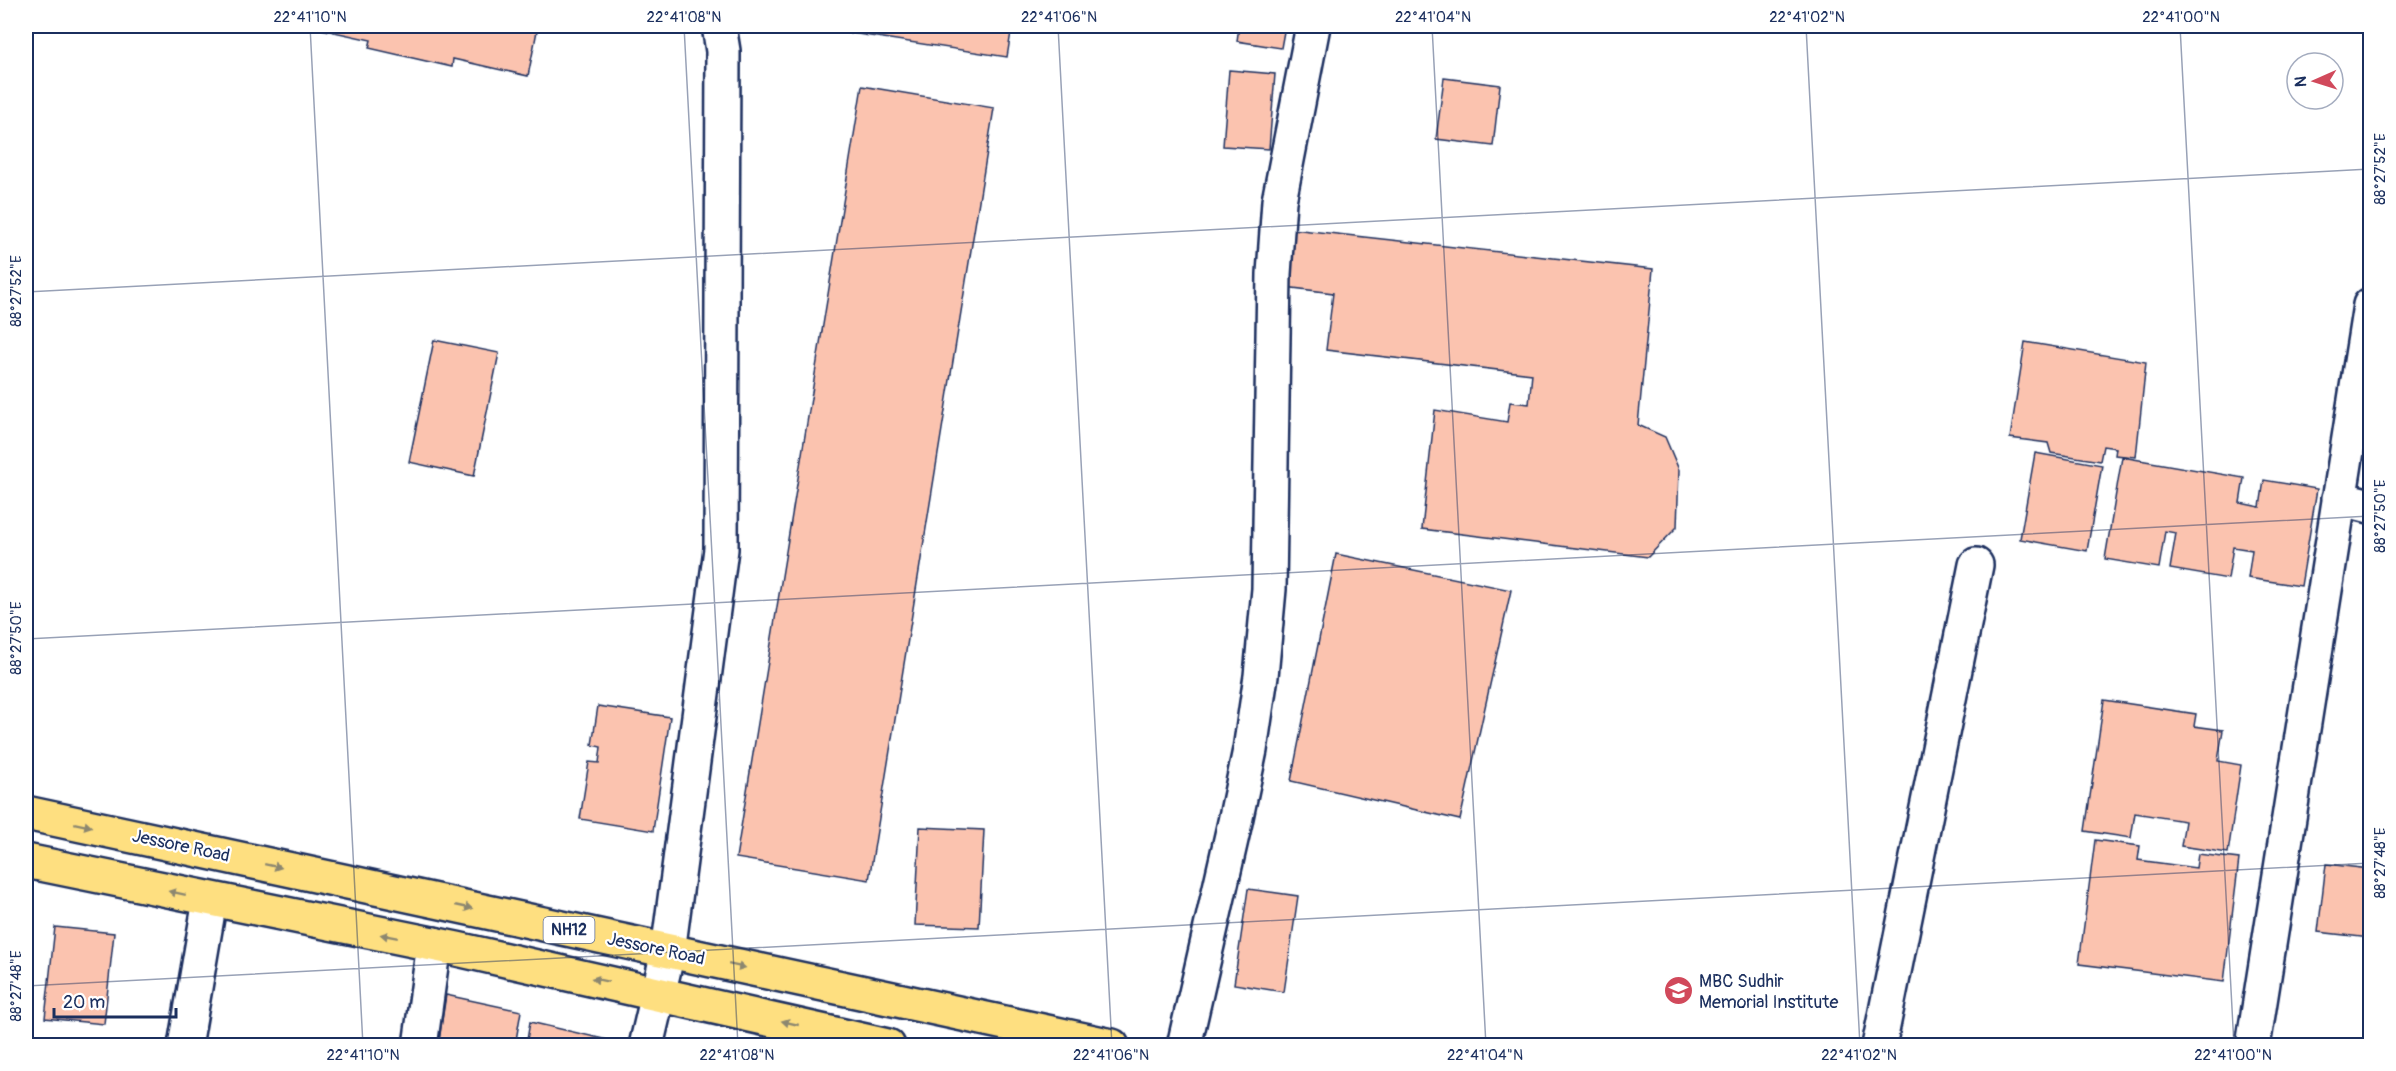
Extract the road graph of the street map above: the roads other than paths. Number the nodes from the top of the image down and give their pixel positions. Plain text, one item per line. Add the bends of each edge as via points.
1 (719, 26) edge
2 (1313, 26) edge
3 (2370, 305) edge
4 (2338, 498) junction
5 (2370, 506) edge
6 (1976, 565) dead end
7 (26, 813) edge
8 (26, 861) edge
9 (210, 900) junction
10 (434, 944) junction
11 (668, 952) junction
12 (660, 993) junction
13 (184, 1046) edge
14 (420, 1046) edge
15 (646, 1046) edge
16 (888, 1046) edge
17 (1112, 1046) edge
18 (1184, 1046) edge
19 (1879, 1046) edge
20 (2253, 1046) edge

1 - 11 street via 723,51 721,549
2 - 18 street via 1279,201 1274,274 1269,589 1261,676 1239,801
3 - 4 street
4 - 5 street
4 - 20 street
6 - 19 street
7 -> 11 highway, Jessore Road / NH12
9 -> 8 highway, NH12
10 -> 9 highway, NH12
9 - 13 street
12 -> 10 highway, NH12
10 - 14 street
11 - 12 street
11 -> 17 highway, Jessore Road / NH12
12 - 15 street
16 -> 12 highway, NH12

